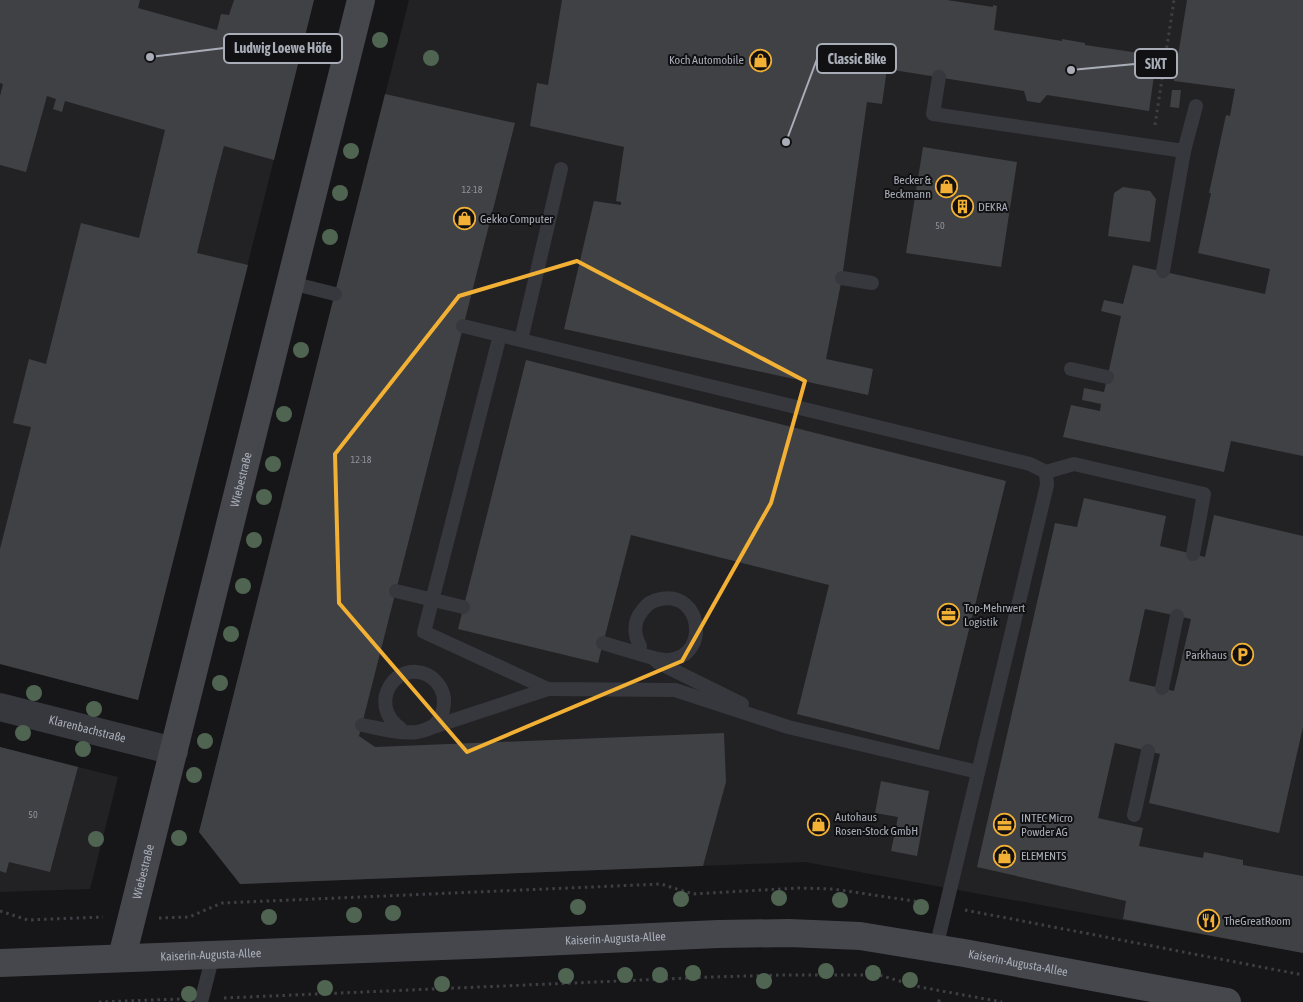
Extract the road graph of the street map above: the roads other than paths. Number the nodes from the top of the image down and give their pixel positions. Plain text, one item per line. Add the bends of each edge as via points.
1 (361, 0) edge
2 (939, 77) dead end
3 (1196, 106) dead end
4 (1184, 151) junction
5 (561, 168) dead end
6 (1163, 272) dead end
7 (842, 278) dead end
8 (291, 283) junction
9 (872, 283) dead end
10 (335, 294) dead end
11 (463, 326) dead end
12 (500, 335) junction
13 (521, 340) junction
14 (1071, 369) dead end
15 (1107, 377) dead end
16 (1046, 472) junction
17 (1193, 554) dead end
18 (396, 591) dead end
19 (463, 607) dead end
20 (1177, 616) dead end
21 (602, 643) dead end
22 (1162, 688) dead end
23 (548, 689) junction
24 (0, 707) edge
25 (362, 725) dead end
26 (788, 727) junction
27 (174, 751) junction
28 (1148, 751) dead end
29 (978, 772) junction
30 (1134, 814) dead end
31 (936, 948) junction
32 (213, 955) junction
33 (122, 957) junction
34 (0, 962) edge
35 (201, 1000) edge
36 (1227, 1002) edge

1 - 8 main road, Wiebestraße
2 - 4 lane via 933,114
3 - 4 lane
4 - 6 lane
5 - 13 lane
7 - 9 lane
8 - 10 lane
8 - 27 main road, Wiebestraße
11 - 12 lane
12 - 13 lane
12 - 23 lane via 424,632
13 - 16 lane via 1030,464
14 - 15 lane
16 - 17 lane via 1074,464 1204,494
16 - 29 lane via 1048,484
18 - 19 lane, bridge
20 - 22 lane
21 - 26 lane, bridge via 662,660 685,654 696,640 696,621 684,604 671,598 644,608 636,621 640,646 659,663
23 - 25 lane, bridge via 421,731 405,730 390,719 385,704 392,682 411,672 424,674 439,684 444,700 442,713 435,724 424,732 409,733
23 - 26 lane via 675,690
24 - 27 street, Klarenbachstraße
26 - 29 lane
27 - 33 main road, Wiebestraße
28 - 30 lane
29 - 31 lane
31 - 32 main road, Kaiserin-Augusta-Allee via 860,936 751,933
31 - 36 main road, Kaiserin-Augusta-Allee
32 - 33 main road, Kaiserin-Augusta-Allee
32 - 35 lane
33 - 34 main road, Kaiserin-Augusta-Allee

